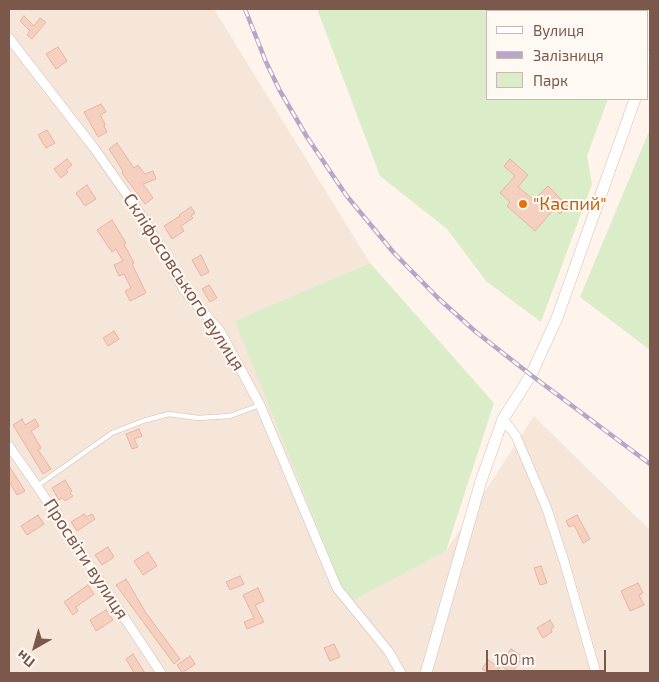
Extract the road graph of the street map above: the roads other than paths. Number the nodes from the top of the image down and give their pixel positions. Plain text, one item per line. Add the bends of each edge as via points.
1 (9, 38) edge
2 (635, 100) edge
3 (260, 404) junction
4 (504, 419) junction
5 (9, 446) edge
6 (38, 486) junction
7 (161, 673) edge
8 (401, 673) edge
9 (426, 673) edge
10 (596, 673) edge

1 - 3 street, Скліфосовського вулиця via 144,219 184,290 220,331
2 - 4 main road via 557,318 531,375
3 - 6 lane via 230,416 198,418 169,414 143,421 112,433
3 - 8 street, Скліфосовського вулиця via 337,588 389,652
4 - 9 main road via 480,481
4 - 10 street via 516,436 547,509
5 - 6 street, Просвіти вулиця
6 - 7 street, Просвіти вулиця

